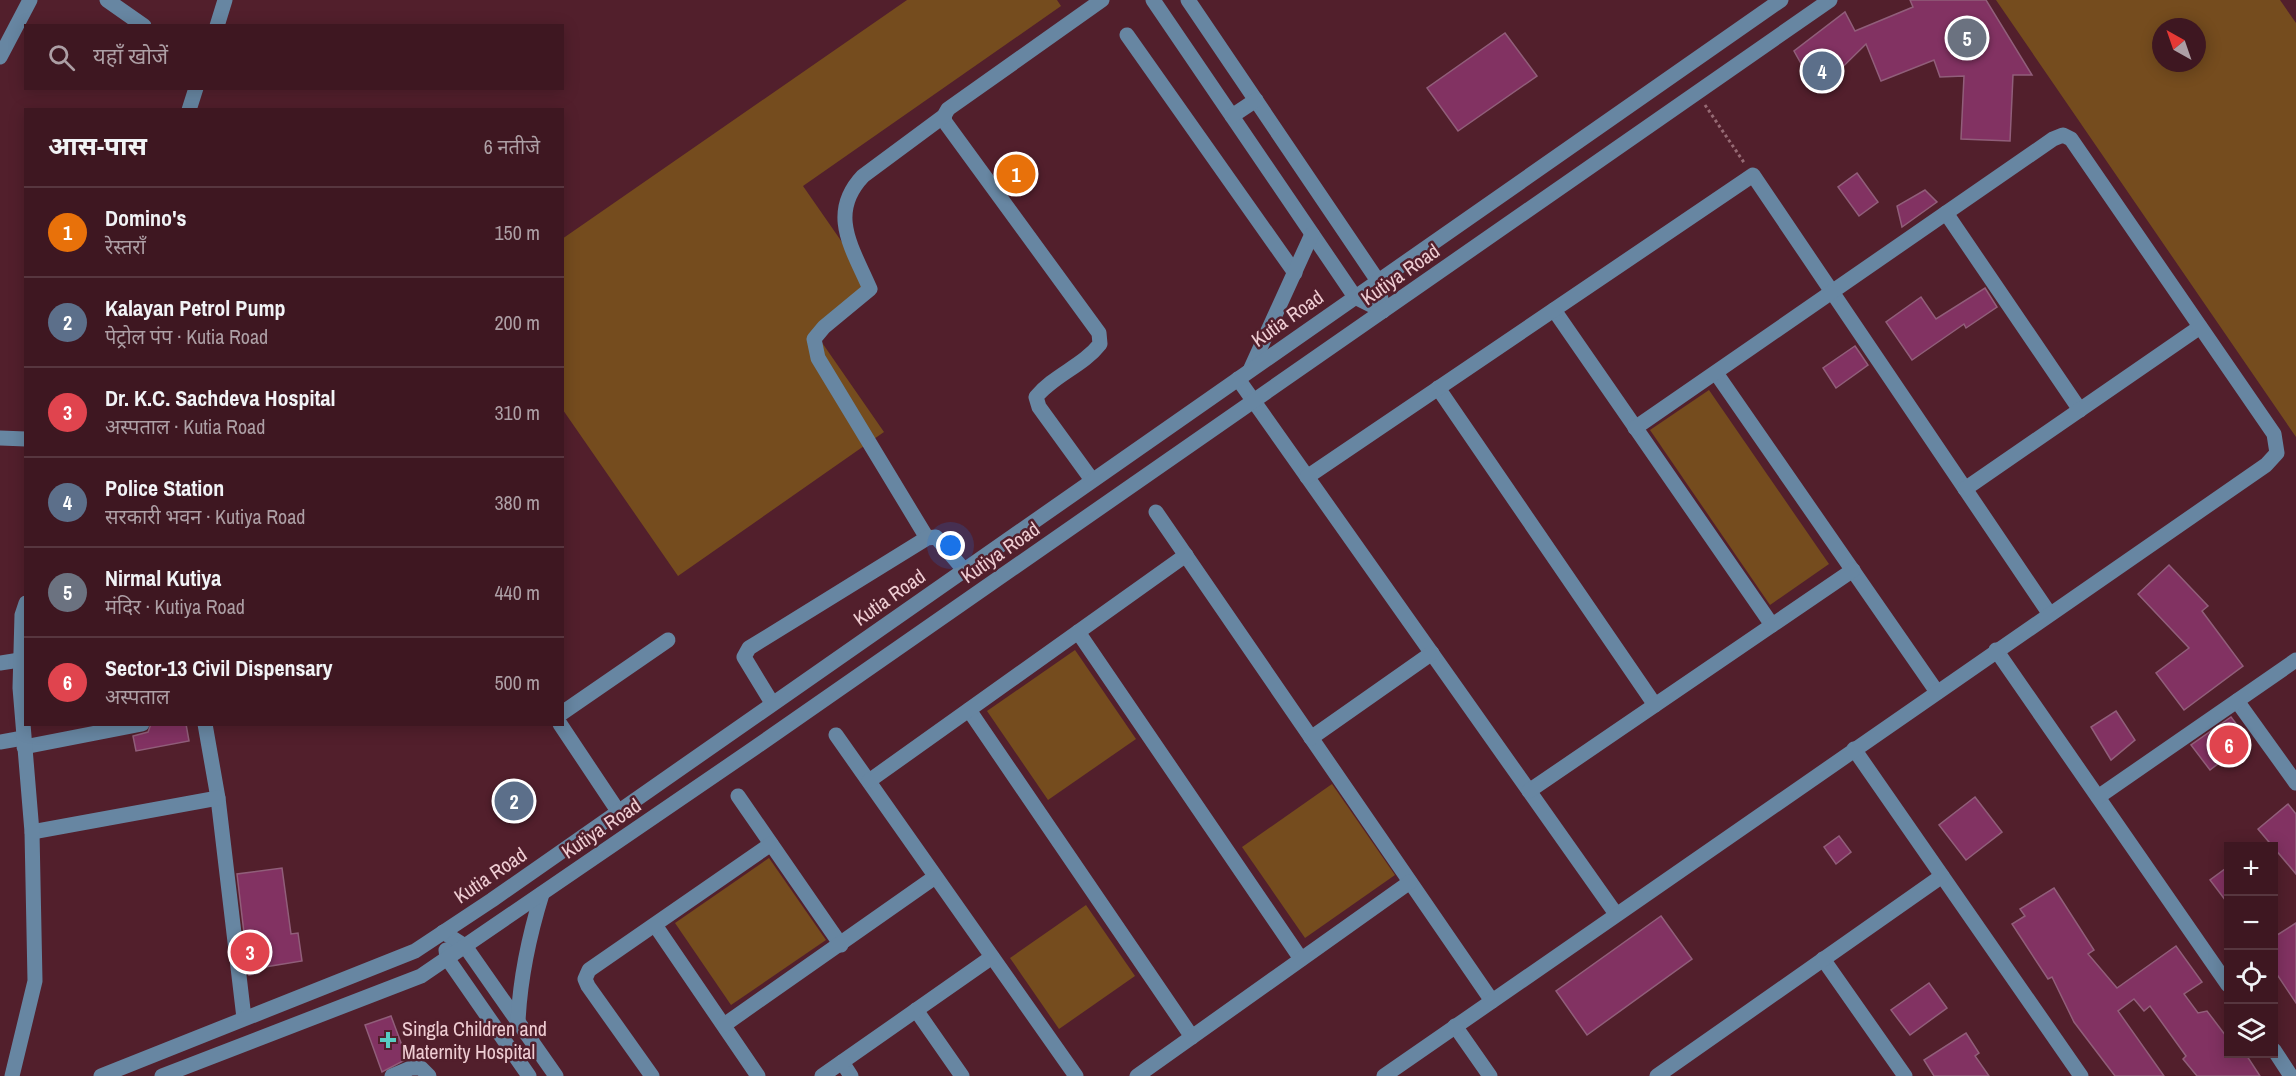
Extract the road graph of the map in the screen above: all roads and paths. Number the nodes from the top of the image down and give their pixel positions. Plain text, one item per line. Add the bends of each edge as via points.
1 (30, 0) edge
2 (106, 0) edge
3 (225, 0) edge
4 (1102, 0) edge
5 (1153, 0) edge
6 (1188, 0) edge
7 (1781, 0) edge
8 (1830, 0) edge
9 (141, 24) edge
10 (218, 24) edge
11 (1127, 35) dead end
12 (0, 57) edge
13 (195, 90) edge
14 (1697, 93) junction
15 (1256, 100) junction
16 (190, 108) edge
17 (944, 116) junction
18 (1232, 116) junction
19 (1753, 175) junction
20 (1946, 213) junction
21 (1312, 234) junction
22 (1294, 273) junction
23 (1378, 281) junction
24 (1832, 292) junction
25 (1355, 297) junction
26 (1554, 310) junction
27 (1383, 311) junction
28 (2200, 327) junction
29 (1251, 369) junction
30 (1716, 373) junction
31 (1238, 378) junction
32 (1438, 388) junction
33 (1254, 401) junction
34 (2080, 410) junction
35 (1635, 428) junction
36 (0, 438) edge
37 (24, 439) edge
38 (1307, 477) junction
39 (1092, 480) junction
40 (1965, 489) junction
41 (1156, 512) dead end
42 (927, 538) junction
43 (1186, 555) junction
44 (964, 570) junction
45 (1853, 570) junction
46 (24, 609) edge
47 (2049, 614) junction
48 (1772, 625) junction
49 (1078, 632) junction
50 (668, 640) dead end
51 (1996, 650) junction
52 (1432, 653) junction
53 (22, 660) edge
54 (2296, 660) edge
55 (0, 663) edge
56 (1937, 692) junction
57 (2236, 701) junction
58 (772, 703) junction
59 (1655, 705) junction
60 (969, 710) junction
61 (564, 712) edge
62 (129, 726) edge
63 (205, 726) edge
64 (561, 726) edge
65 (836, 735) dead end
66 (1311, 738) junction
67 (0, 742) edge
68 (24, 742) junction
69 (1854, 749) junction
70 (869, 781) junction
71 (2296, 783) edge
72 (1529, 791) junction
73 (738, 796) dead end
74 (2098, 797) junction
75 (218, 798) junction
76 (618, 812) junction
77 (32, 832) junction
78 (771, 844) junction
79 (1942, 876) junction
80 (935, 877) junction
81 (1410, 882) junction
82 (542, 894) junction
83 (1616, 914) junction
84 (655, 925) junction
85 (443, 932) junction
86 (841, 945) junction
87 (465, 946) junction
88 (992, 957) junction
89 (447, 958) junction
90 (1301, 959) junction
91 (1823, 959) junction
92 (2224, 978) edge
93 (1492, 1001) junction
94 (916, 1010) junction
95 (244, 1018) junction
96 (518, 1023) junction
97 (724, 1025) junction
98 (1455, 1026) junction
99 (1192, 1037) junction
100 (157, 1054) junction
101 (2278, 1056) edge
102 (842, 1062) junction
103 (12, 1076) edge
104 (101, 1076) edge
105 (160, 1076) edge
106 (392, 1076) edge
107 (429, 1076) edge
108 (529, 1076) edge
109 (556, 1076) edge
110 (652, 1076) edge
111 (758, 1076) edge
112 (822, 1076) edge
113 (851, 1076) edge
114 (962, 1076) edge
115 (1076, 1076) edge
116 (1137, 1076) edge
117 (1384, 1076) edge
118 (1490, 1076) edge
119 (1657, 1076) edge
120 (1905, 1076) edge
121 (2081, 1076) edge
122 (2291, 1076) edge

1 - 12 street
2 - 9 street
3 - 10 street
4 - 17 street via 948,109
5 - 18 street
6 - 15 street
7 - 23 street, Kutia Road
8 - 14 street, Kutiya Road
11 - 22 street
13 - 16 street
14 - 19 path
14 - 27 street, Kutiya Road
15 - 18 street
15 - 23 street
17 - 39 street via 1099,333 1100,344 1094,353 1036,397 1039,407
17 - 42 street via 856,184 843,218 870,289 814,339 818,358
18 - 21 street
19 - 24 street
19 - 26 street
20 - 24 street
20 - 28 street via 2063,135 2071,139
20 - 34 street
21 - 22 street
21 - 25 street
22 - 29 street
23 - 25 street, Kutia Road
23 - 27 street
24 - 30 street
24 - 40 street
25 - 27 street
25 - 29 street, Kutia Road
26 - 32 street
26 - 35 street
27 - 33 street, Kutiya Road
28 - 34 street
28 - 47 street via 2274,434 2277,453 2266,465
29 - 31 street, Kutia Road
30 - 35 street
30 - 45 street
31 - 33 street
31 - 39 street, Kutia Road
32 - 38 street
32 - 59 street
33 - 38 street
33 - 82 street, Kutiya Road
34 - 40 street
35 - 48 street
36 - 37 street
38 - 52 street
39 - 44 street, Kutia Road
40 - 47 street
41 - 43 street
42 - 44 street via 936,537 944,543
42 - 58 street via 749,648 744,657 747,666
43 - 49 street
43 - 66 street
44 - 58 street, Kutia Road
45 - 48 street
45 - 56 street
46 - 53 street
47 - 51 street
48 - 59 street
49 - 60 street
49 - 90 street
50 - 61 street
51 - 56 street
51 - 74 street
52 - 66 street
52 - 72 street
53 - 55 street
53 - 68 street
54 - 57 street
56 - 69 street
57 - 71 street
57 - 74 street
58 - 76 street, Kutia Road
59 - 72 street
60 - 70 street
60 - 99 street
62 - 68 street
63 - 75 street
64 - 76 street
65 - 70 street
66 - 81 street
67 - 68 street
68 - 77 street
69 - 79 street
69 - 83 street
70 - 80 street
72 - 83 street
73 - 78 street
74 - 92 street
75 - 77 street
75 - 95 street
76 - 85 street, Kutia Road
77 - 103 street via 35,981
78 - 84 street
78 - 86 street
79 - 91 street
79 - 121 street
80 - 86 street
80 - 88 street
81 - 90 street
81 - 93 street
82 - 87 street, Kutiya Road
82 - 96 street via 520,987
83 - 93 street
84 - 97 street
84 - 110 street via 589,970 585,979
85 - 87 street
85 - 89 street
85 - 95 street, Kutia Road via 415,951
86 - 97 street
87 - 89 street, Kutiya Road
87 - 96 street
88 - 94 street
88 - 115 street
89 - 105 street, Kutiya Road via 421,976
89 - 108 street
90 - 99 street
91 - 119 street
91 - 120 street
93 - 98 street
94 - 102 street
94 - 114 street
95 - 100 street, Kutia Road
96 - 109 street
97 - 111 street
98 - 117 street
98 - 118 street
99 - 116 street
100 - 104 street, Kutia Road
100 - 105 street
101 - 122 street
102 - 112 street
102 - 113 street
106 - 107 street via 411,1068 421,1068

